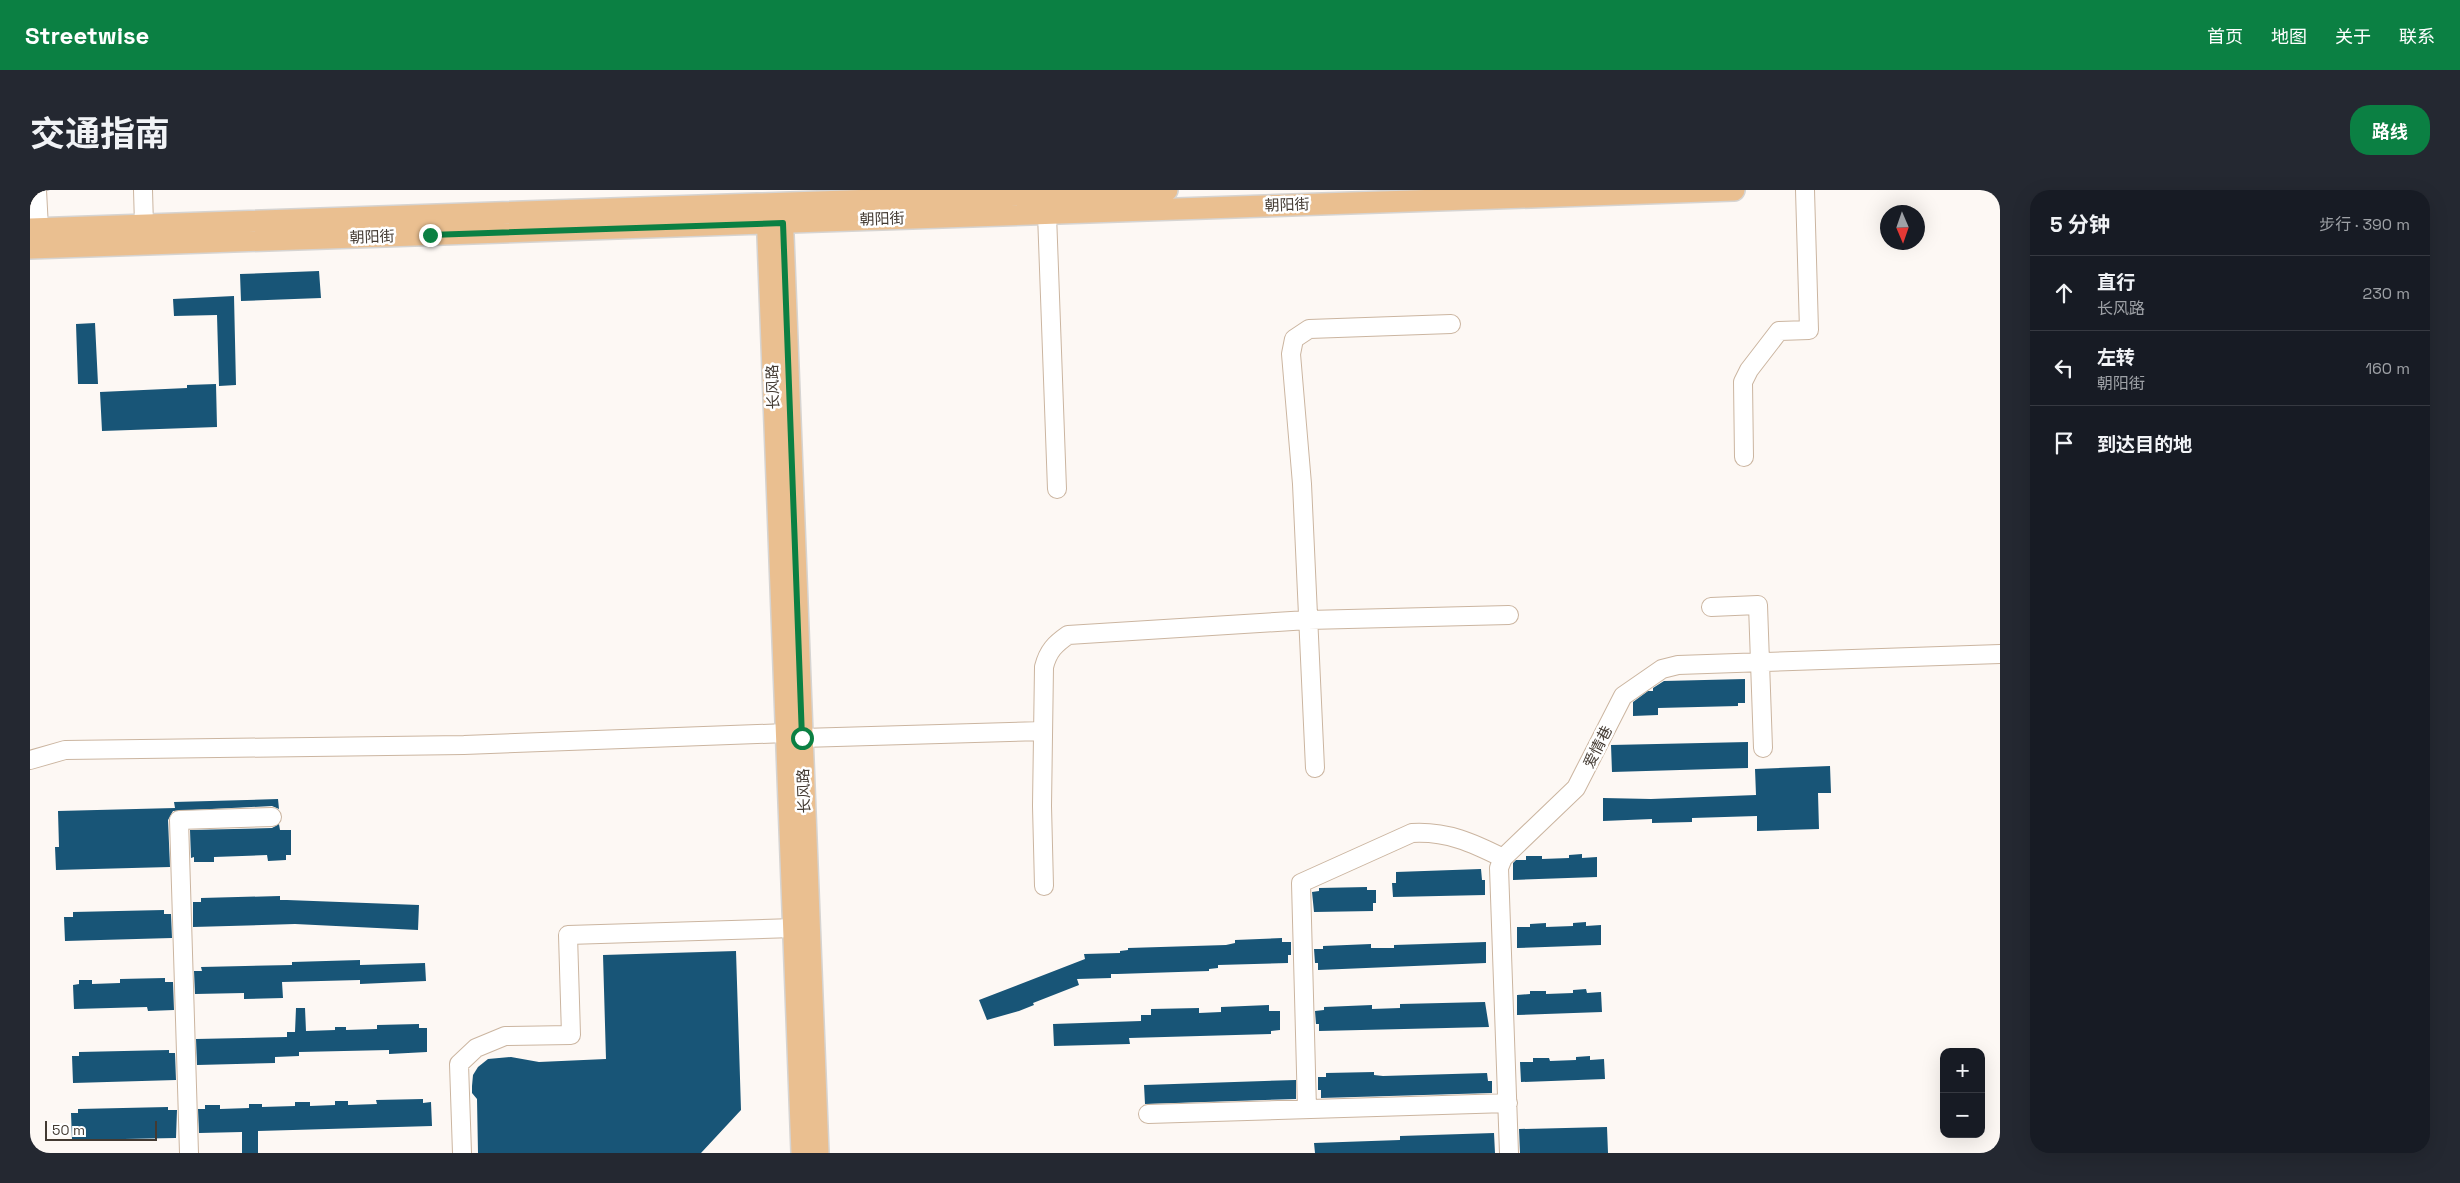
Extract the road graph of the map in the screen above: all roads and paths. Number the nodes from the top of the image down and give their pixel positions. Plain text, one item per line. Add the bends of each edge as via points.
1 (37, 190) edge
2 (143, 190) edge
3 (1167, 190) edge
4 (1734, 190) edge
5 (1804, 190) edge
6 (1132, 191) edge
7 (774, 206) edge
8 (1047, 214) junction
9 (144, 225) junction
10 (34, 228) edge
11 (30, 248) edge
12 (1451, 324) dead end
13 (1744, 458) dead end
14 (1057, 489) dead end
15 (1711, 607) dead end
16 (1509, 616) dead end
17 (1308, 620) junction
18 (2000, 654) edge
19 (1760, 662) junction
20 (1043, 731) junction
21 (794, 735) junction
22 (1763, 748) dead end
23 (30, 760) edge
24 (1315, 768) dead end
25 (272, 817) dead end
26 (1503, 858) junction
27 (1044, 886) dead end
28 (794, 928) junction
29 (1508, 1103) junction
30 (1307, 1109) junction
31 (1148, 1114) dead end
32 (190, 1153) edge
33 (462, 1153) edge
34 (802, 1153) edge
35 (818, 1153) edge
36 (1509, 1153) edge

1 - 10 street
2 - 9 street
3 - 6 main road, 朝阳街
4 - 8 main road, 朝阳街
5 - 13 street via 1809,330 1779,331 1746,376 1743,382
6 - 7 main road, 朝阳街
7 - 8 main road, 朝阳街
7 - 9 main road, 朝阳街
7 - 11 main road, 朝阳街
7 - 21 main road, 长风路
8 - 14 street
9 - 10 main road, 朝阳街
12 - 17 street via 1309,329 1294,339 1291,354 1302,484
15 - 19 street via 1758,605
16 - 17 street
17 - 20 street via 1068,635 1054,645 1044,667
17 - 24 street
18 - 19 street, 爱情巷
19 - 22 street
19 - 26 street, 爱情巷 via 1662,668 1623,696 1576,788
20 - 21 street
20 - 27 street
21 - 23 street via 455,746 65,750
21 - 28 main road, 长风路
21 - 35 main road, 长风路
25 - 32 street via 180,820
26 - 29 street via 1499,868
26 - 30 street via 1464,839 1412,833 1301,883
28 - 33 street via 568,935 571,1034 505,1036 476,1048 459,1064
28 - 34 main road, 长风路
29 - 30 street
29 - 36 street
30 - 31 street

